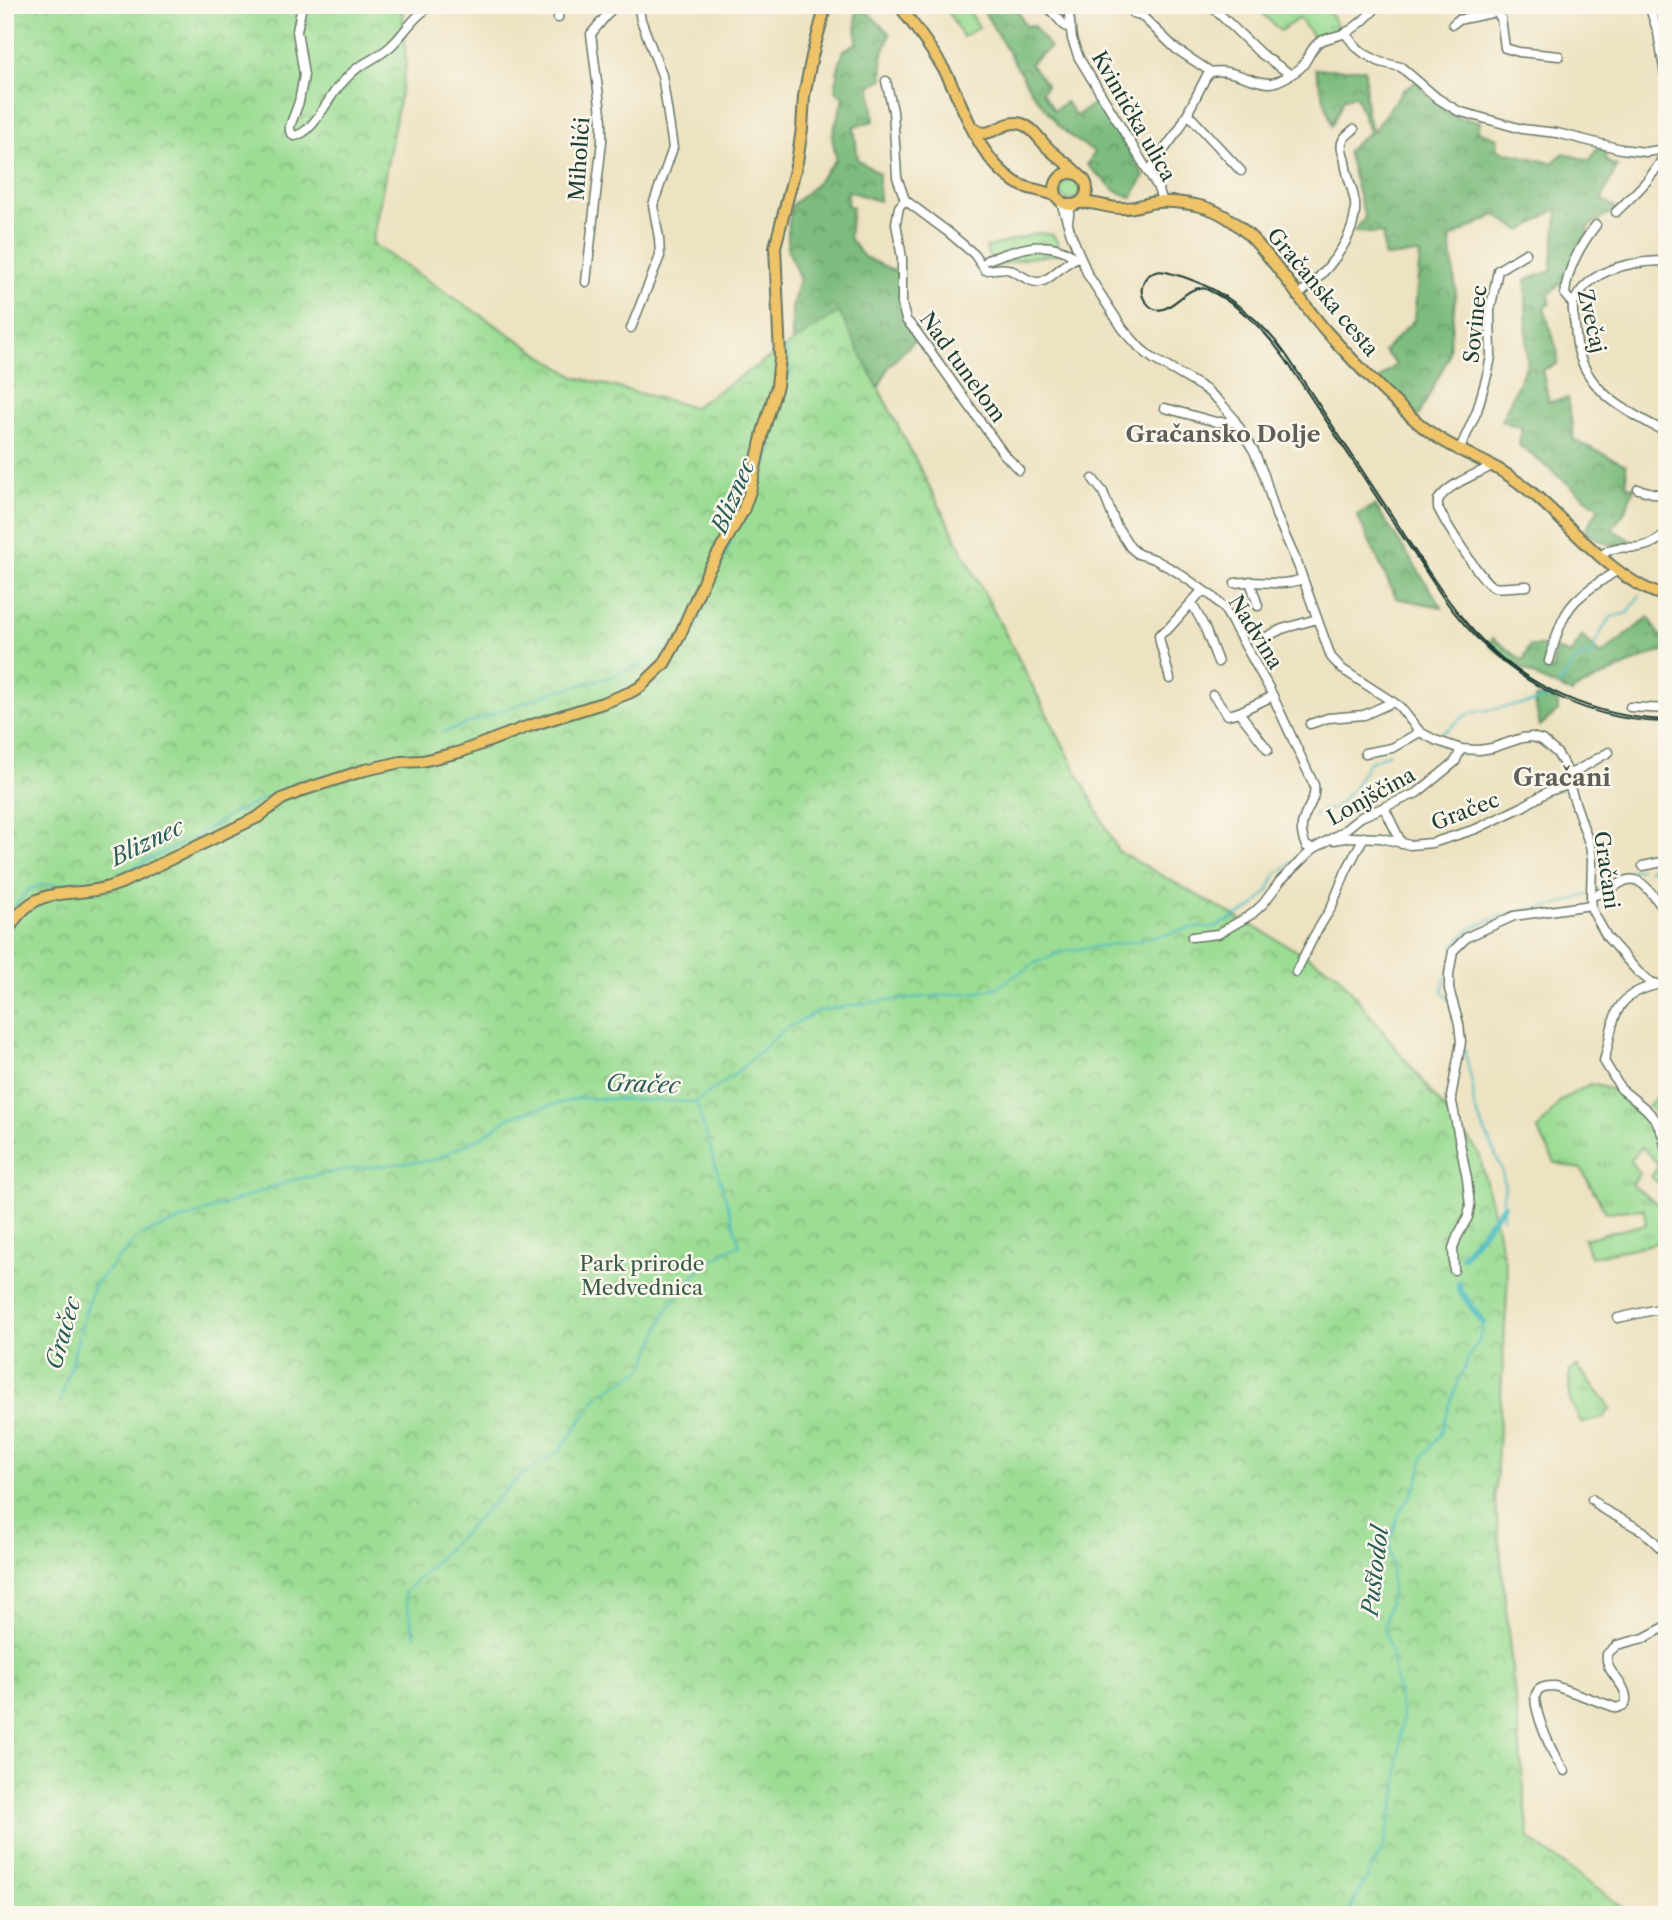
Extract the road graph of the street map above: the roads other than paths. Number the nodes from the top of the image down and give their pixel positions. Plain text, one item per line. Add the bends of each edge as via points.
1 (302, 5) edge
2 (434, 5) edge
3 (560, 5) edge
4 (615, 5) edge
5 (638, 5) edge
6 (899, 5) edge
7 (1046, 5) edge
8 (1068, 5) edge
9 (1210, 5) edge
10 (1379, 5) edge
11 (1649, 5) edge
12 (822, 7) edge
13 (1496, 9) edge
14 (1133, 13) dead end
15 (558, 18) dead end
16 (1453, 24) dead end
17 (1071, 29) junction
18 (1345, 33) junction
19 (1559, 56) dead end
20 (1211, 72) junction
21 (1290, 74) junction
22 (886, 80) dead end
23 (1667, 86) edge
24 (1188, 114) junction
25 (970, 125) junction
26 (1354, 128) dead end
27 (989, 133) junction
28 (981, 147) junction
29 (1666, 149) edge
30 (1241, 171) dead end
31 (1148, 172) junction
32 (1079, 175) junction
33 (1087, 188) junction
34 (1059, 199) junction
35 (905, 200) junction
36 (1163, 202) junction
37 (1077, 204) junction
38 (1103, 204) junction
39 (1616, 212) dead end
40 (1068, 224) junction
41 (1596, 225) dead end
42 (1526, 253) dead end
43 (1078, 257) junction
44 (987, 260) dead end
45 (1667, 261) edge
46 (586, 282) dead end
47 (1297, 296) junction
48 (1573, 304) junction
49 (631, 328) dead end
50 (1165, 408) dead end
51 (1235, 422) junction
52 (1667, 433) edge
53 (1459, 451) junction
54 (1492, 466) junction
55 (1019, 470) dead end
56 (1093, 479) dead end
57 (1637, 489) dead end
58 (1667, 497) edge
59 (1667, 534) edge
60 (1601, 556) junction
61 (1618, 570) junction
62 (1303, 579) junction
63 (1250, 581) junction
64 (1235, 583) dead end
65 (1527, 586) dead end
66 (1204, 592) junction
67 (1667, 596) edge
68 (1191, 602) junction
69 (1258, 606) dead end
70 (1317, 620) junction
71 (1266, 637) dead end
72 (1549, 661) dead end
73 (1219, 662) dead end
74 (1170, 679) dead end
75 (1213, 695) dead end
76 (1273, 696) junction
77 (1393, 702) junction
78 (1630, 707) dead end
79 (1667, 709) edge
80 (1239, 712) junction
81 (1310, 724) dead end
82 (1420, 732) junction
83 (1461, 749) junction
84 (1268, 750) dead end
85 (1609, 752) dead end
86 (1365, 753) dead end
87 (1567, 774) junction
88 (1569, 785) junction
89 (1384, 807) junction
90 (1364, 837) junction
91 (1324, 843) junction
92 (1402, 844) junction
93 (1313, 849) junction
94 (1667, 861) edge
95 (1643, 866) dead end
96 (1591, 901) junction
97 (1659, 903) dead end
98 (5, 936) edge
99 (1192, 937) dead end
100 (1296, 972) dead end
101 (1644, 977) junction
102 (1657, 985) junction
103 (1667, 987) edge
104 (1639, 990) junction
105 (1667, 1155) edge
106 (1454, 1270) dead end
107 (1667, 1307) edge
108 (1618, 1318) dead end
109 (1592, 1499) dead end
110 (1667, 1555) edge
111 (1667, 1626) edge
112 (1565, 1771) dead end

1 - 2 street via 297,31 304,75 290,127 294,136 305,132 357,68 379,57
3 - 15 street
4 - 46 street, Miholići via 591,34 602,141
5 - 49 street via 662,75 673,148 653,205 660,256
6 - 25 main road via 942,67
7 - 17 street
8 - 17 street, Kvintička ulica
9 - 21 street
10 - 18 street
11 - 23 street
12 - 98 main road via 804,96 797,162 775,247 777,386 743,511 708,570 664,664 623,696 460,752 330,781 282,799 258,817 112,887 42,898 19,913
13 - 16 street
13 - 19 street via 1502,18 1505,48
14 - 20 street
17 - 31 street, Kvintička ulica via 1083,65
18 - 21 street via 1318,43 1303,65
18 - 29 street via 1365,54 1401,68 1458,111 1621,149
20 - 21 street via 1270,83
20 - 24 street
22 - 35 street via 897,177
24 - 30 street
24 - 31 street
25 - 27 main road
25 - 28 main road
26 - 47 street via 1341,145 1354,203 1351,228 1334,261
27 - 28 main road
27 - 32 main road via 1023,124
28 - 34 main road via 1016,183
29 - 39 street via 1661,162
31 - 36 street, Kvintička ulica
32 - 33 main road
32 - 34 main road via 1060,177 1055,185
33 - 37 main road
33 - 38 main road
34 - 37 main road
34 - 40 street
35 - 43 street via 974,254 985,270 1008,269 1039,282
35 - 55 street, Nad tunelom via 896,223 904,315
36 - 38 main road, Gračanska cesta via 1125,209
36 - 47 main road, Gračanska cesta via 1200,206 1234,222
37 - 38 main road, Gračanska cesta
37 - 40 street via 1069,213
40 - 43 street
41 - 48 street, Zvečaj via 1567,279 1565,295
42 - 53 street, Sovinec via 1498,270 1490,311 1488,372
43 - 44 street via 1045,246
43 - 51 street via 1129,336 1147,354 1212,394
45 - 48 street via 1633,262 1612,269 1578,293
47 - 53 main road, Gračanska cesta via 1385,393 1422,427
48 - 52 street, Zvečaj via 1578,349 1591,379 1617,405
50 - 51 street via 1216,422
51 - 62 street via 1254,451
53 - 54 main road, Gračanska cesta
54 - 60 main road, Gračanska cesta via 1525,487
54 - 65 street via 1446,491 1438,508 1489,585
56 - 66 street, Nadvina via 1129,547 1170,567
57 - 58 street
59 - 60 street via 1651,544 1612,548
60 - 61 main road, Gračanska cesta
61 - 67 main road, Gračanska cesta
61 - 72 street via 1572,605
62 - 63 street via 1281,584
62 - 70 street
63 - 64 street
63 - 69 street
66 - 68 street, Nadvina
66 - 76 street, Nadvina via 1229,615
68 - 73 street, Nadvina
68 - 74 street, Nadvina via 1159,635
70 - 71 street
70 - 77 street via 1338,665
75 - 80 street via 1228,715
76 - 80 street, Nadvina
76 - 93 street, Nadvina via 1315,789 1302,824 1304,842
77 - 81 street via 1364,715
77 - 82 street
78 - 79 street
80 - 84 street
82 - 83 street, Gračani
82 - 86 street via 1392,748
83 - 87 street, Gračani via 1479,750 1538,738 1560,756
83 - 89 street, Lonjščina via 1455,762 1417,793
85 - 87 street
87 - 88 street, Gračani
88 - 92 street, Gračec via 1476,829 1424,845
88 - 96 street, Gračani via 1592,855
89 - 91 street, Lonjščina
89 - 92 street
90 - 91 street, Gračec
90 - 92 street, Gračec
90 - 100 street
91 - 93 street, Lonjščina
93 - 99 street, Lonjščina via 1252,915 1218,934
94 - 95 street
96 - 97 street via 1633,880 1645,884
96 - 101 street, Gračani via 1607,937
96 - 106 street via 1514,916 1461,942 1453,951 1448,981 1461,1037 1451,1097 1470,1206 1453,1248
101 - 102 street, Gračani
101 - 104 street
102 - 103 street, Gračani
102 - 104 street
104 - 105 street via 1614,1016 1604,1060 1621,1089 1656,1120
107 - 108 street
109 - 110 street via 1643,1531
111 - 112 street via 1617,1645 1608,1654 1608,1667 1626,1695 1626,1702 1617,1709 1555,1686 1536,1692 1548,1744

